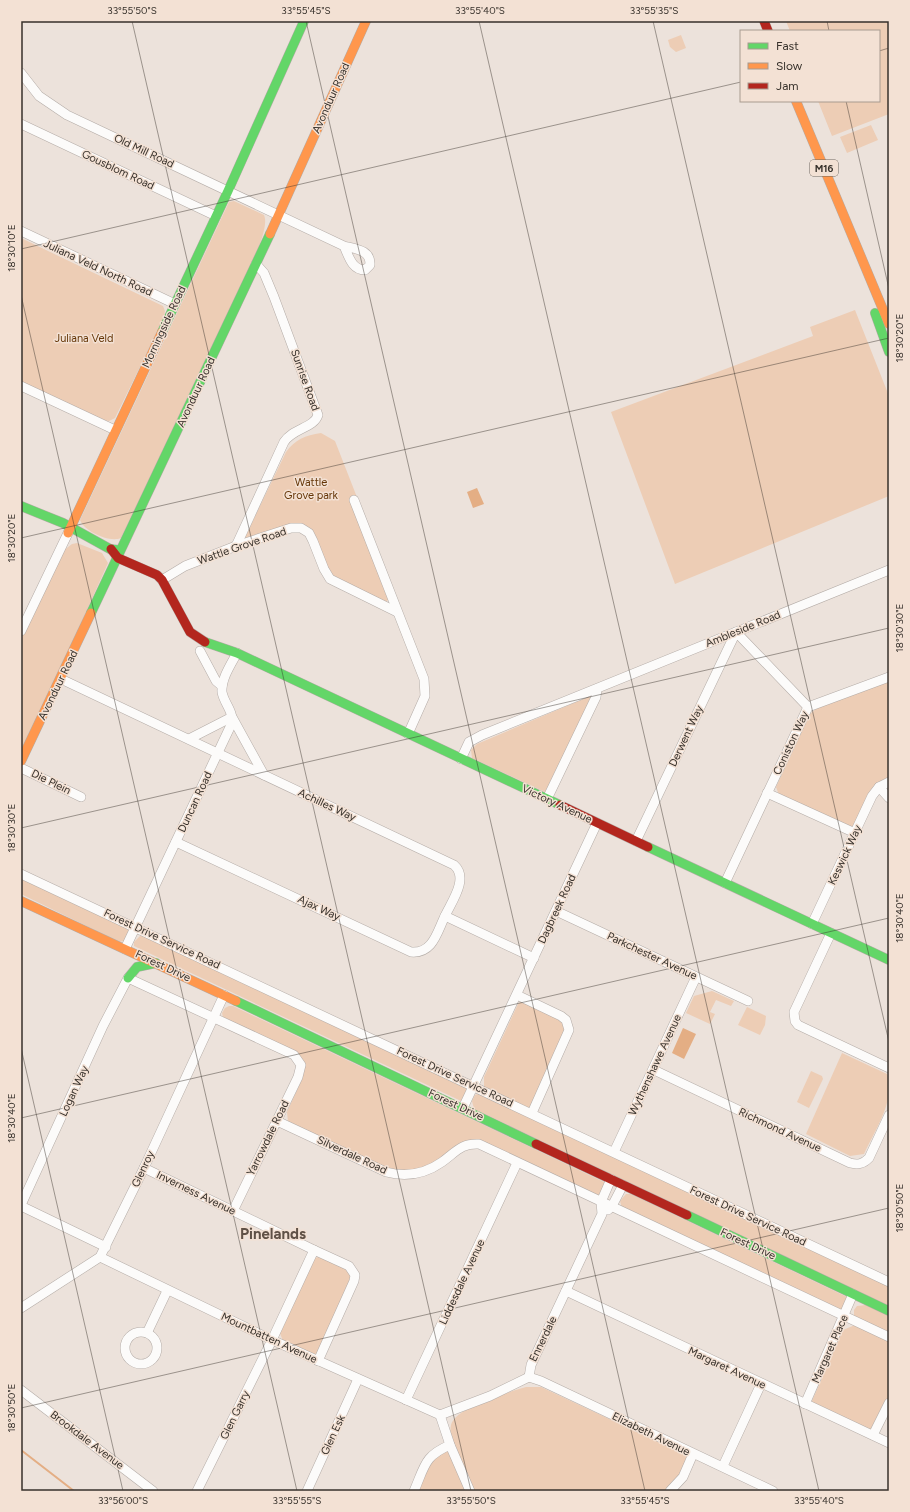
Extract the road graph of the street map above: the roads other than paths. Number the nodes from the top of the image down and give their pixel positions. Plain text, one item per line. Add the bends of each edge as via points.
1 (304, 21) edge
2 (366, 21) edge
3 (21, 73) edge
4 (796, 102) edge
5 (21, 124) edge
6 (228, 191) junction
7 (278, 215) junction
8 (216, 216) junction
9 (21, 231) edge
10 (851, 236) junction
11 (344, 246) dead end
12 (256, 264) junction
13 (175, 304) junction
14 (889, 324) edge
15 (889, 352) edge
16 (21, 386) edge
17 (115, 430) junction
18 (354, 500) dead end
19 (21, 506) edge
20 (69, 530) junction
21 (236, 546) junction
22 (120, 554) junction
23 (889, 570) edge
24 (165, 578) junction
25 (397, 612) junction
26 (21, 631) edge
27 (736, 632) junction
28 (200, 651) dead end
29 (237, 653) junction
30 (889, 677) edge
31 (61, 678) junction
32 (222, 686) junction
33 (596, 689) junction
34 (808, 707) junction
35 (232, 717) junction
36 (408, 734) junction
37 (189, 740) junction
38 (218, 753) junction
39 (461, 759) junction
40 (21, 761) edge
41 (21, 768) edge
42 (264, 775) junction
43 (889, 782) edge
44 (879, 787) junction
45 (767, 793) junction
46 (81, 797) dead end
47 (889, 798) edge
48 (547, 799) junction
49 (597, 823) junction
50 (855, 833) junction
51 (636, 841) junction
52 (176, 842) junction
53 (21, 874) edge
54 (725, 883) junction
55 (21, 901) edge
56 (556, 911) junction
57 (445, 916) junction
58 (812, 924) junction
59 (136, 927) junction
60 (831, 933) junction
61 (125, 949) junction
62 (534, 958) junction
63 (889, 960) edge
64 (156, 963) junction
65 (128, 978) junction
66 (696, 978) junction
67 (517, 994) junction
68 (224, 995) junction
69 (748, 1001) dead end
70 (214, 1017) junction
71 (889, 1068) edge
72 (654, 1070) junction
73 (473, 1086) junction
74 (463, 1108) junction
75 (532, 1113) junction
76 (889, 1115) edge
77 (277, 1121) junction
78 (887, 1126) edge
79 (614, 1152) junction
80 (517, 1163) junction
81 (144, 1168) junction
82 (611, 1180) junction
83 (624, 1185) junction
84 (601, 1202) junction
85 (21, 1206) edge
86 (612, 1206) junction
87 (233, 1211) junction
88 (602, 1214) junction
89 (106, 1247) junction
90 (314, 1250) junction
91 (100, 1257) junction
92 (889, 1282) edge
93 (167, 1291) junction
94 (566, 1291) junction
95 (854, 1294) junction
96 (21, 1297) edge
97 (30, 1301) junction
98 (21, 1308) edge
99 (889, 1311) edge
100 (845, 1316) junction
101 (147, 1333) dead end
102 (889, 1337) edge
103 (272, 1340) junction
104 (318, 1361) junction
105 (529, 1377) junction
106 (358, 1379) junction
107 (761, 1384) junction
108 (21, 1390) edge
109 (406, 1400) junction
110 (889, 1403) edge
111 (805, 1404) junction
112 (440, 1415) junction
113 (873, 1435) junction
114 (889, 1443) edge
115 (450, 1445) junction
116 (693, 1454) junction
117 (723, 1466) junction
118 (153, 1491) edge
119 (197, 1491) edge
120 (307, 1491) edge
121 (414, 1491) edge
122 (470, 1491) edge
123 (670, 1491) edge
124 (773, 1491) edge

1 - 6 street, Morningside Road
2 - 7 street, Avonduur Road
3 - 6 street, Old Mill Road via 39,96 59,110
4 - 10 street, M16
5 - 8 street, Gousblom Road
6 - 7 street, Old Mill Road
6 - 8 street, Morningside Road
7 - 11 street, Old Mill Road
7 - 12 street, Avonduur Road
8 - 13 street, Morningside Road
9 - 13 street, Juliana Veld North Road
10 - 14 street, M16
10 - 15 street, M16
12 - 21 street, Sunrise Road via 264,273 318,415 313,424 288,435
12 - 22 street, Avonduur Road
13 - 17 street, Morningside Road
16 - 17 street
17 - 20 street, Morningside Road
18 - 25 street
19 - 20 street
20 - 22 street
20 - 26 street, Morningside Road
21 - 24 street, Wattle Grove Road via 185,566
21 - 25 street, Wattle Grove Road via 291,528 301,528 309,533 314,541 330,579
22 - 24 street, Victory Avenue via 153,564
22 - 31 street, Avonduur Road
23 - 27 street, Ambleside Road
24 - 29 street, Victory Avenue via 190,632 216,647
25 - 36 street via 426,688 422,704
27 - 33 street, Ambleside Road
27 - 34 street
27 - 51 street, Derwent Way
28 - 32 street via 216,681
29 - 32 street
29 - 36 street, Victory Avenue
30 - 34 street, Coniston Way
31 - 37 street, Achilles Way
31 - 40 street, Avonduur Road
32 - 35 street
33 - 39 street, Ambleside Road via 475,738 469,742
33 - 48 street via 596,697
34 - 45 street, Coniston Way
35 - 37 street
35 - 38 street, Duncan Road
35 - 42 street
36 - 39 street, Victory Avenue
37 - 38 street, Achilles Way
38 - 42 street, Achilles Way
38 - 52 street, Duncan Road
39 - 48 street, Victory Avenue
41 - 46 street, Die Plein
42 - 57 street, Achilles Way via 454,865 461,878
43 - 44 street
44 - 47 street
44 - 50 street, Keswick Way via 872,796
45 - 50 street
45 - 54 street, Coniston Way
48 - 49 street, Victory Avenue
49 - 51 street, Victory Avenue
49 - 56 street, Dagbreek Road
50 - 58 street, Keswick Way
51 - 54 street, Victory Avenue
52 - 57 street, Ajax Way via 411,952 419,953 430,946
52 - 59 street, Duncan Road
53 - 59 street, Forest Drive Service Road
54 - 58 street, Victory Avenue
55 - 61 street, Forest Drive
56 - 62 street, Dagbreek Road
56 - 66 street, Parkchester Avenue
57 - 62 street
58 - 60 street, Victory Avenue
59 - 61 street, Duncan Road
59 - 73 street, Forest Drive Service Road
60 - 63 street, Victory Avenue
60 - 71 street via 794,1012 795,1021 798,1025
61 - 64 street, Forest Drive
62 - 67 street, Dagbreek Road
64 - 65 street via 137,967
64 - 68 street, Forest Drive
65 - 70 street
65 - 85 street, Logan Way via 103,1026
66 - 69 street, Parkchester Avenue
66 - 72 street, Wythenshawe Avenue
67 - 73 street, Dagbreek Road
67 - 75 street via 561,1016 566,1020 569,1030
68 - 70 street, Glenroy
68 - 74 street, Forest Drive
70 - 77 street, Yarrowdale Road via 294,1055 301,1065 301,1071
70 - 81 street, Glenroy
72 - 78 street, Richmond Avenue via 850,1163 857,1164 869,1158
72 - 79 street, Wythenshawe Avenue
73 - 74 street, Dagbreek Road
73 - 75 street, Forest Drive Service Road
74 - 82 street, Forest Drive
75 - 79 street, Forest Drive Service Road
76 - 78 street
77 - 80 street, Silverdale Road via 386,1172 400,1176 431,1168 469,1143 479,1144
77 - 87 street, Yarrowdale Road
79 - 92 street, Forest Drive Service Road
80 - 84 street
80 - 109 street, Liddesdale Avenue
81 - 87 street, Inverness Avenue
81 - 89 street, Glenroy
82 - 83 street, Forest Drive
82 - 84 street, Ennerdale
83 - 86 street, Ennerdale
83 - 95 street, Forest Drive
84 - 86 street
84 - 88 street, Ennerdale
85 - 89 street
86 - 88 street, Ennerdale
86 - 100 street
87 - 90 street, Inverness Avenue
88 - 94 street, Ennerdale
89 - 91 street, Glenroy
90 - 103 street
90 - 104 street, Inverness Avenue via 349,1266 355,1275
91 - 93 street, Mountbatten Avenue
91 - 97 street, Glenroy
93 - 101 street
93 - 103 street, Mountbatten Avenue
94 - 105 street, Ennerdale via 531,1365
94 - 107 street, Margaret Avenue
95 - 99 street, Forest Drive
95 - 100 street, Margaret Place
96 - 97 street
97 - 98 street, Glenroy
100 - 102 street
100 - 111 street, Margaret Place
103 - 104 street, Mountbatten Avenue
103 - 119 street, Glen Garry
104 - 106 street, Mountbatten Avenue
105 - 112 street, Ennerdale via 497,1393
105 - 116 street, Elizabeth Avenue
106 - 109 street, Mountbatten Avenue
106 - 120 street, Glen Esk
107 - 111 street, Margaret Avenue
107 - 117 street
108 - 118 street, Brookdale Avenue
109 - 112 street, Mountbatten Avenue
110 - 113 street
111 - 113 street, Margaret Avenue
112 - 115 street
113 - 114 street, Margaret Avenue
115 - 121 street via 430,1456
115 - 122 street
116 - 117 street, Elizabeth Avenue
116 - 123 street via 683,1476
117 - 124 street, Elizabeth Avenue

